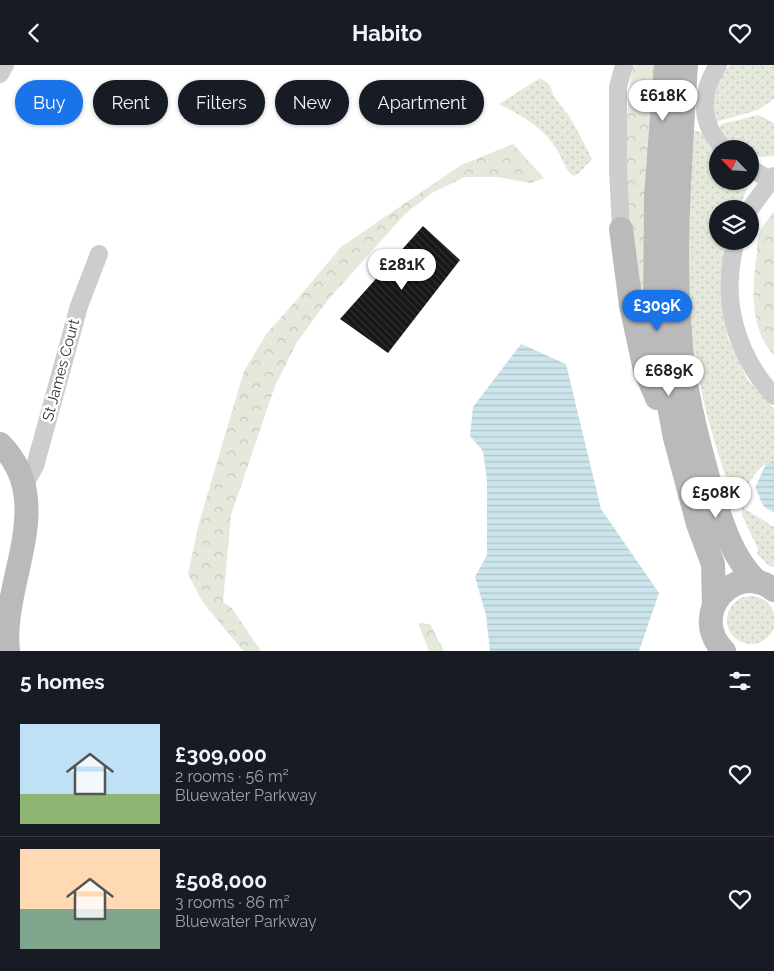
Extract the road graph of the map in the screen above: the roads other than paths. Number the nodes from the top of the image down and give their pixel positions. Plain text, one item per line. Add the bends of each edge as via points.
1 (5, 65) edge
2 (624, 65) edge
3 (666, 65) edge
4 (686, 65) edge
5 (718, 65) edge
6 (0, 74) edge
7 (717, 140) edge
8 (759, 172) edge
9 (772, 178) edge
10 (756, 200) edge
11 (621, 229) joint
12 (734, 250) edge
13 (99, 253) dead end
14 (774, 396) edge
15 (675, 438) junction
16 (0, 444) edge
17 (24, 486) junction
18 (765, 586) edge
19 (714, 605) junction
20 (5, 650) edge
21 (724, 651) edge

1 - 6 street
2 - 11 street via 618,87
3 - 15 street via 656,197 655,317
4 - 18 street via 677,247 684,366 708,479 724,527 738,559 748,573
5 - 7 street via 706,89 705,113
8 - 9 street
9 - 10 street
11 - 15 street via 631,305 645,370
12 - 14 street via 729,278 733,323 748,360
13 - 17 street, St James Court via 79,306 35,466
15 - 19 street via 698,524 713,564
16 - 17 street via 17,466
17 - 20 street via 26,508
18 - 19 street via 742,582 733,585 718,597
19 - 21 street via 712,631

